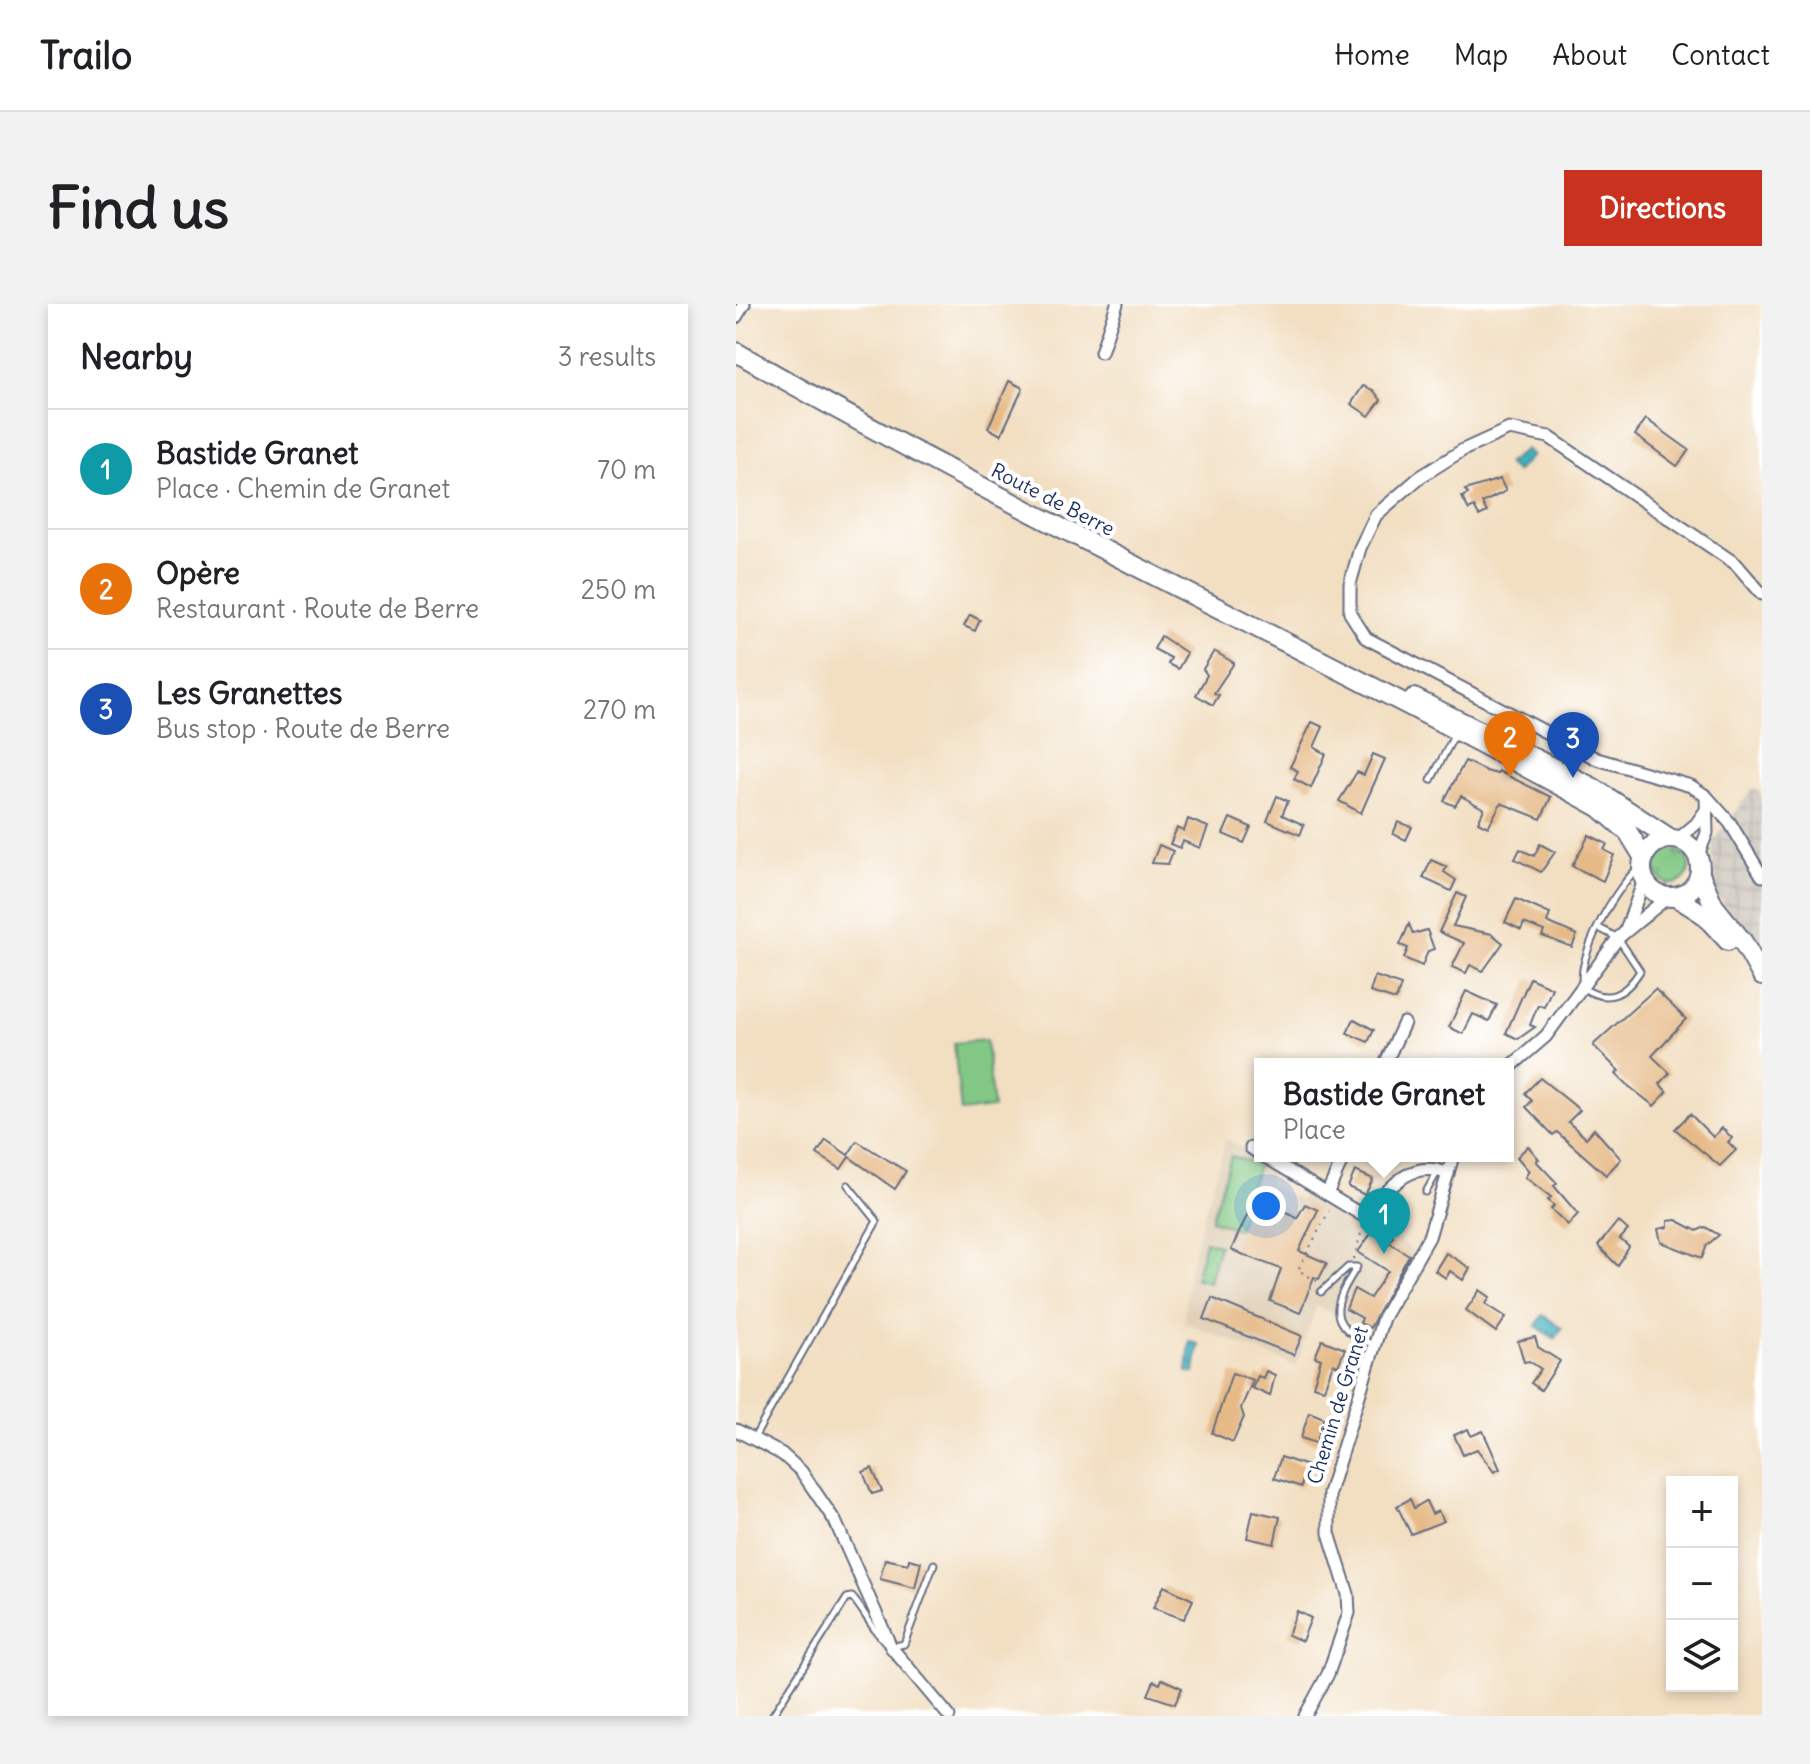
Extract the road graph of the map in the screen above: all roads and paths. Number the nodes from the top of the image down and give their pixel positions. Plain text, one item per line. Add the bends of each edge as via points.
1 (744, 304) edge
2 (1117, 304) edge
3 (736, 317) edge
4 (736, 352) edge
5 (1101, 352) dead end
6 (1762, 594) edge
7 (1355, 677) junction
8 (1456, 732) junction
9 (1552, 767) junction
10 (1431, 780) dead end
11 (1706, 796) junction
12 (1707, 810) junction
13 (1674, 839) junction
14 (1699, 865) junction
15 (1643, 867) junction
16 (1762, 876) edge
17 (1672, 897) junction
18 (1599, 928) junction
19 (1622, 934) junction
20 (1758, 970) edge
21 (1583, 988) junction
22 (1404, 1023) dead end
23 (1388, 1058) edge
24 (1514, 1064) edge
25 (1272, 1162) edge
26 (1342, 1162) edge
27 (1449, 1162) edge
28 (1443, 1172) junction
29 (848, 1185) dead end
30 (1426, 1192) dead end
31 (1329, 1199) junction
32 (1364, 1221) dead end
33 (1377, 1224) dead end
34 (1382, 1227) dead end
35 (1306, 1235) dead end
36 (1314, 1239) junction
37 (1353, 1265) junction
38 (1316, 1280) dead end
39 (1321, 1292) dead end
40 (1373, 1345) junction
41 (736, 1430) edge
42 (754, 1439) junction
43 (934, 1564) dead end
44 (891, 1647) junction
45 (772, 1716) edge
46 (949, 1716) edge
47 (1305, 1716) edge

1 - 3 street
2 - 5 street
4 - 7 main road, Route de Berre via 921,455
6 - 11 street via 1736,564 1549,437 1509,429 1420,477 1376,515 1350,584 1350,613 1366,638 1597,759 1691,786
7 - 8 main road, Route de Berre
7 - 9 main road, Route de Berre via 1441,710
8 - 9 lane via 1464,729 1539,767
8 - 10 lane
8 - 15 main road, Route de Berre via 1599,807 1628,832
9 - 13 main road, Route de Berre
11 - 12 street
11 - 16 street via 1730,823
12 - 13 street via 1689,832
12 - 14 street
13 - 14 main road
13 - 15 main road via 1657,842
14 - 17 main road via 1692,889
14 - 20 main road via 1714,906
15 - 17 main road via 1654,892
15 - 18 lane via 1624,881
15 - 19 street
17 - 19 street
17 - 20 main road via 1703,914
18 - 19 lane
18 - 21 lane via 1580,968
19 - 21 street
19 - 21 lane via 1640,971 1630,988 1613,998
21 - 24 street via 1546,1036
22 - 23 street
25 - 31 street
26 - 31 street
27 - 28 street, Chemin de Granet
28 - 30 lane
28 - 31 street via 1418,1169 1400,1176 1362,1215
28 - 40 street, Chemin de Granet via 1429,1237 1386,1310
29 - 42 lane via 877,1221
31 - 36 path
32 - 37 path
33 - 34 path
35 - 36 path
36 - 38 path via 1298,1270
37 - 39 lane
37 - 40 lane via 1357,1267 1336,1313 1348,1335
40 - 47 street, Chemin de Granet via 1326,1513 1349,1613 1328,1674
41 - 42 street
42 - 44 street via 801,1471 835,1521
43 - 44 lane via 904,1644
44 - 45 lane via 861,1607 847,1598
44 - 46 street

